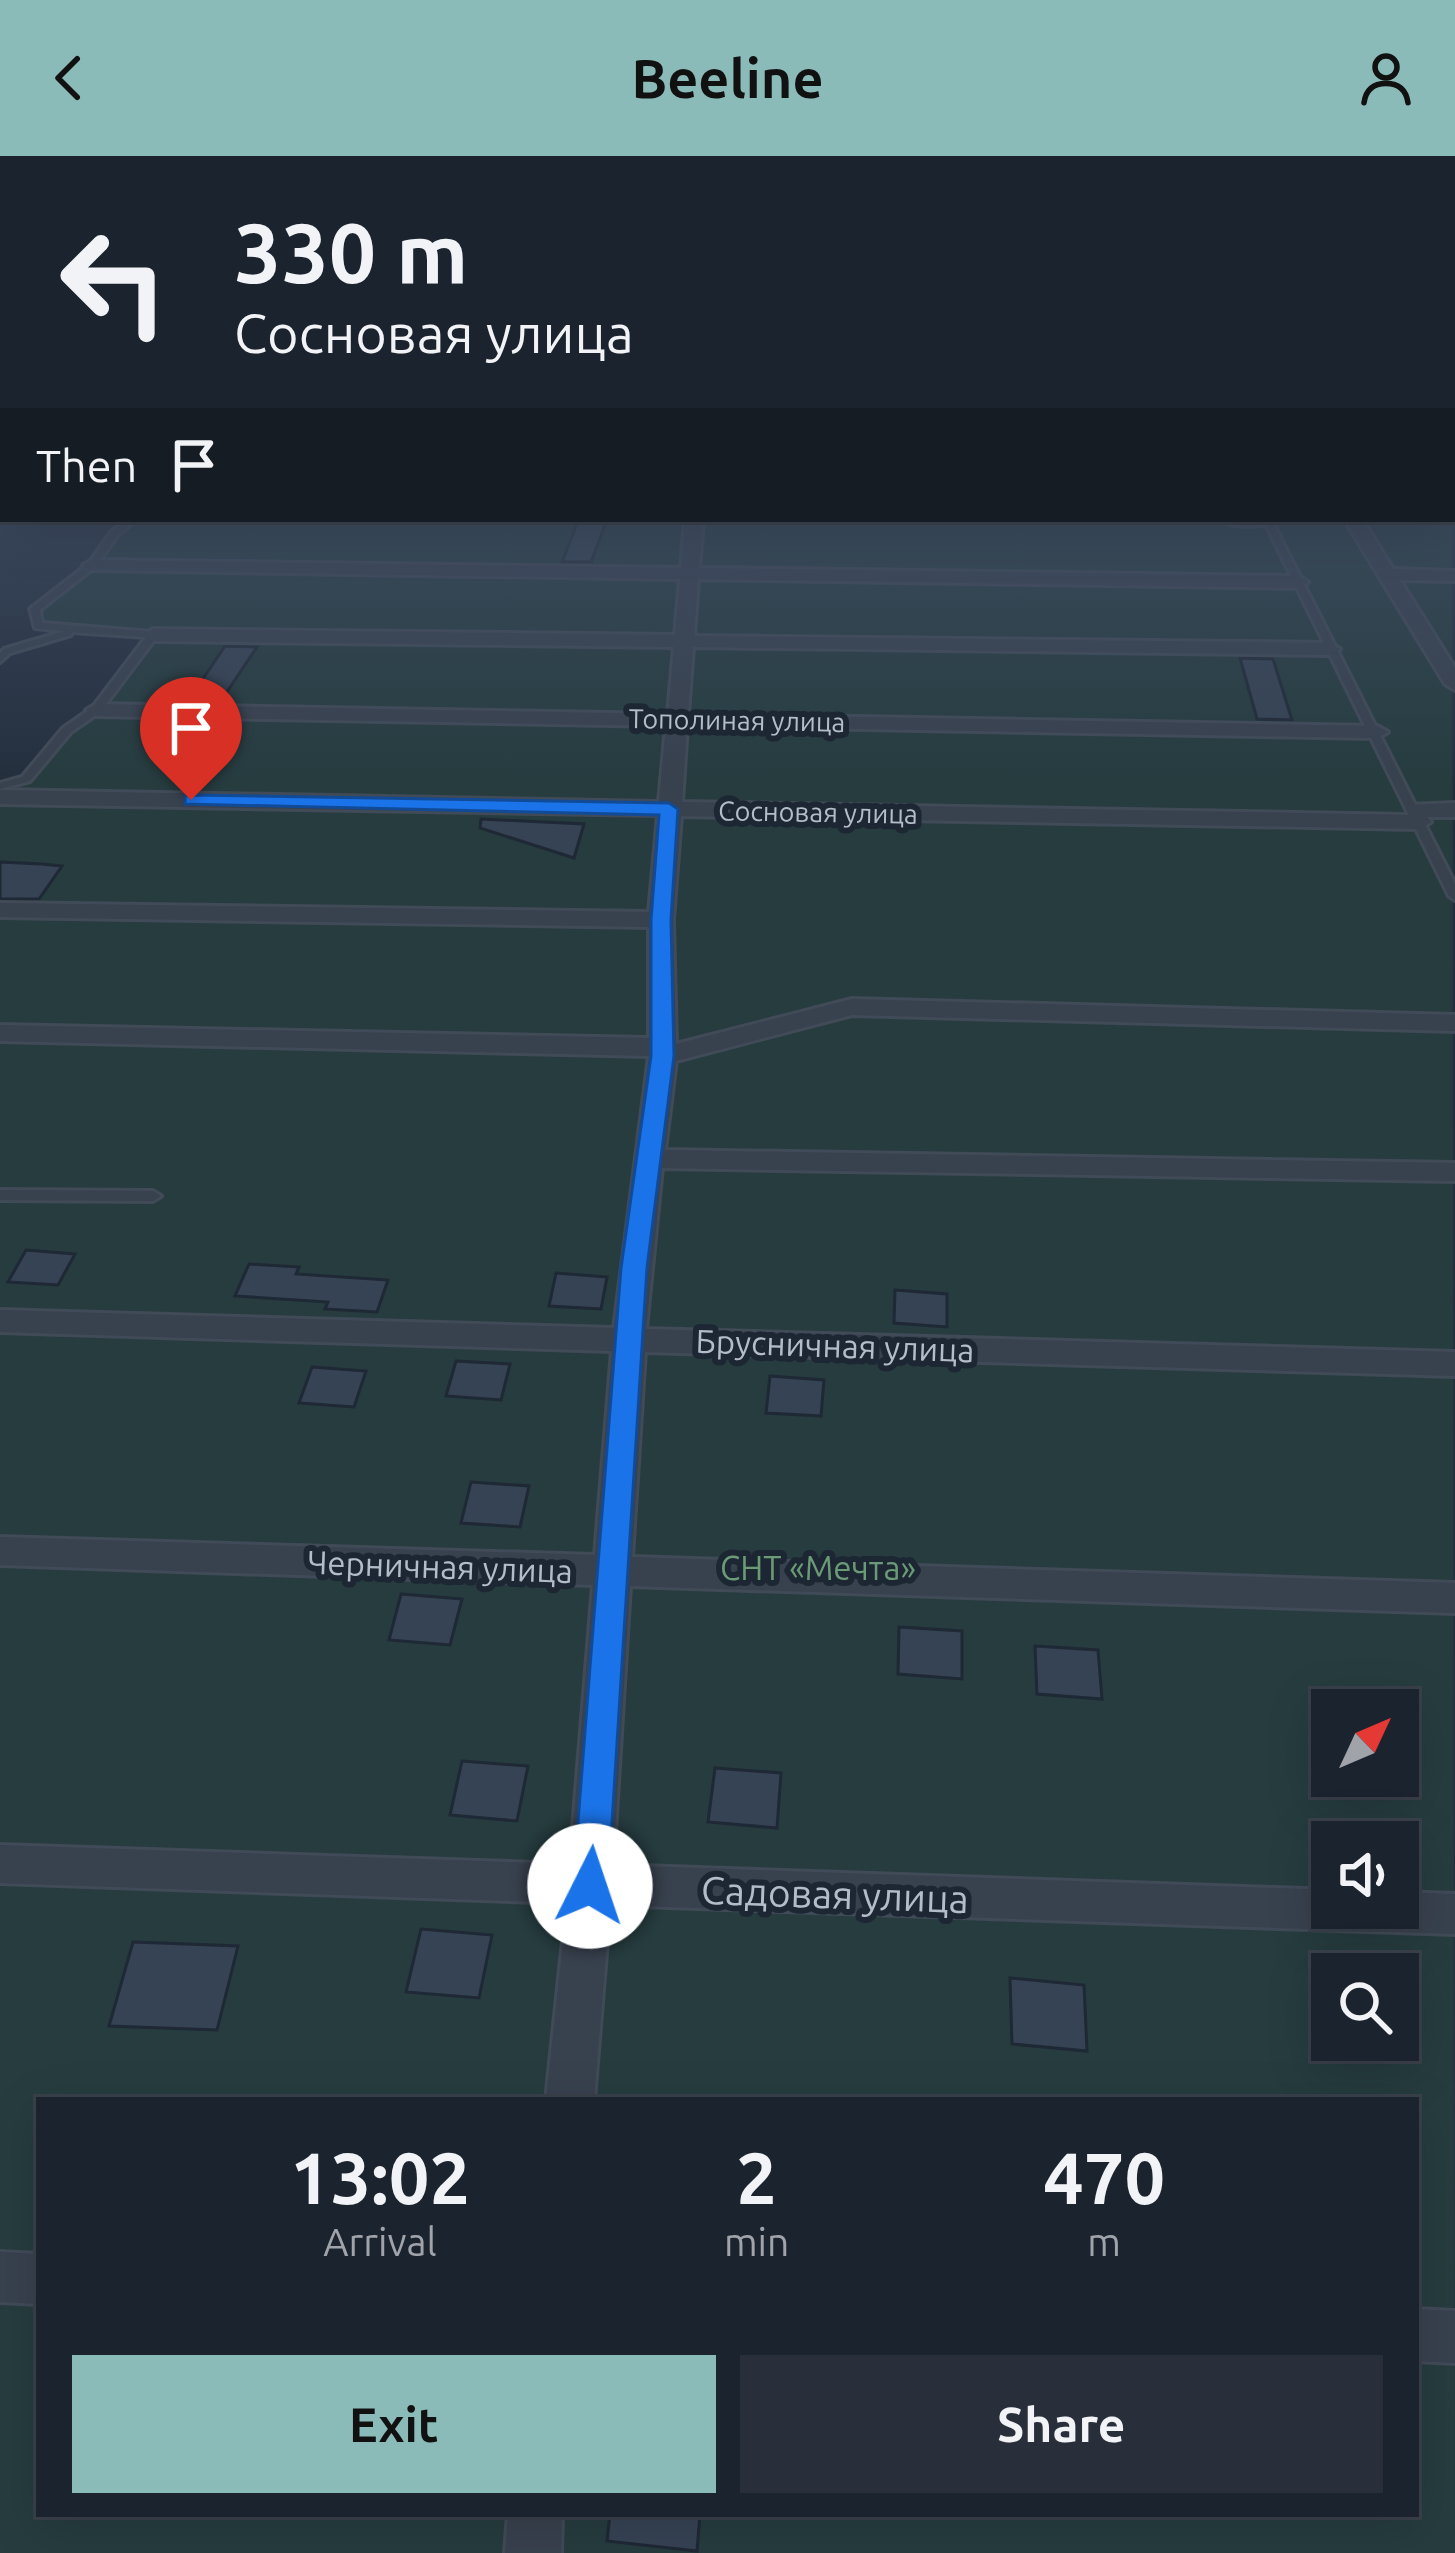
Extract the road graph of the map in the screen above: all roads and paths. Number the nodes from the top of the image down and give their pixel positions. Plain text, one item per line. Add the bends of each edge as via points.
1 (98, 556) edge
2 (692, 556) edge
3 (1287, 556) edge
4 (1376, 556) edge
5 (92, 565) junction
6 (1388, 574) junction
7 (691, 575) junction
8 (1455, 576) edge
9 (1300, 582) junction
10 (75, 631) junction
11 (153, 634) junction
12 (1423, 637) junction
13 (687, 638) junction
14 (1455, 638) edge
15 (1330, 649) junction
16 (0, 658) edge
17 (1455, 685) edge
18 (96, 710) junction
19 (679, 719) junction
20 (1377, 732) junction
21 (0, 786) edge
22 (0, 797) edge
23 (669, 809) junction
24 (1455, 810) edge
25 (1418, 816) junction
26 (1455, 896) edge
27 (0, 910) edge
28 (661, 920) junction
29 (1455, 1023) edge
30 (0, 1033) edge
31 (662, 1051) junction
32 (651, 1159) junction
33 (1455, 1172) edge
34 (0, 1195) edge
35 (153, 1196) dead end
36 (0, 1321) edge
37 (630, 1338) junction
38 (1455, 1364) edge
39 (0, 1551) edge
40 (612, 1571) junction
41 (1455, 1598) edge
42 (0, 1864) edge
43 (590, 1886) junction
44 (1455, 1914) edge
45 (570, 2097) edge
46 (0, 2277) edge
47 (36, 2279) edge
48 (1419, 2335) edge
49 (1455, 2337) edge
50 (536, 2517) edge
51 (533, 2553) edge

1 - 5 lane
2 - 7 street
3 - 9 lane
4 - 6 street
5 - 7 street
5 - 10 lane via 35,608 38,626
6 - 8 street
6 - 12 street
7 - 9 street
7 - 13 street
9 - 15 lane
10 - 11 lane
10 - 16 lane
11 - 13 street
11 - 18 lane
12 - 14 street
12 - 17 street
13 - 15 street
13 - 19 street
15 - 20 lane
18 - 19 street, Тополиная улица
18 - 21 lane via 26,778
19 - 20 street, Тополиная улица
19 - 23 street
20 - 25 lane
22 - 23 street, Сосновая улица
23 - 25 street, Сосновая улица
23 - 28 street
24 - 25 street, Сосновая улица
25 - 26 lane
27 - 28 street
28 - 31 street
29 - 31 street via 852,1007
30 - 31 street
31 - 32 street
32 - 33 street
32 - 37 street
34 - 35 lane
36 - 37 street, Брусничная улица
37 - 38 street, Брусничная улица
37 - 40 street
39 - 40 street, Черничная улица
40 - 41 street, Черничная улица
40 - 43 street
42 - 43 street, Садовая улица
43 - 44 street, Садовая улица
43 - 45 street
46 - 47 street
48 - 49 street
50 - 51 street

